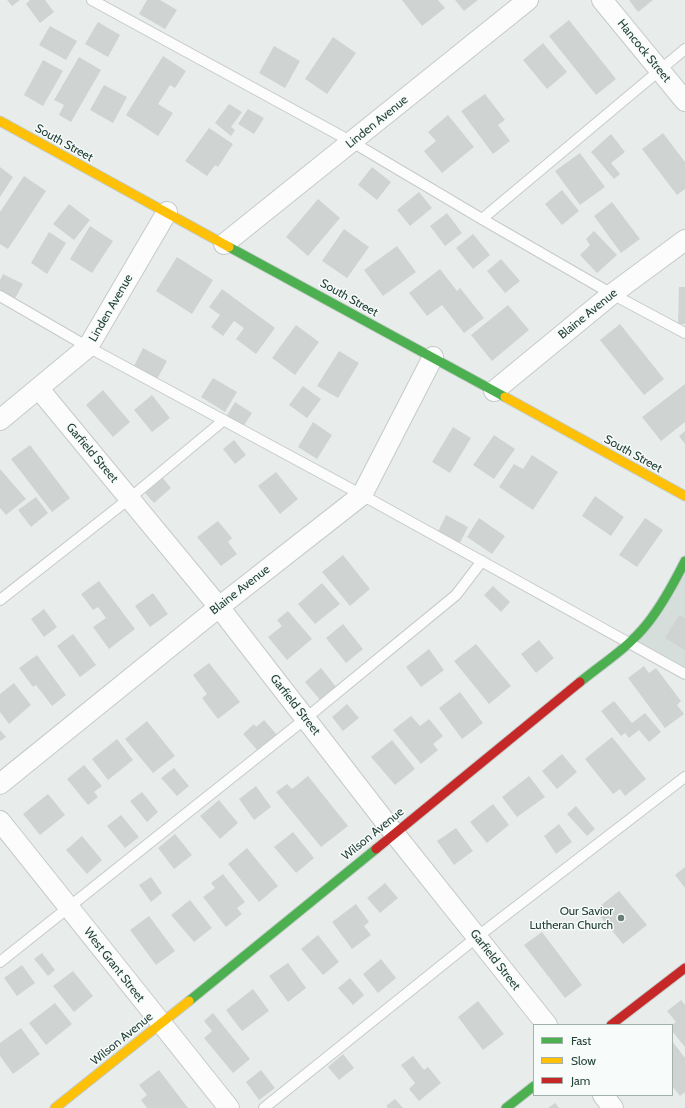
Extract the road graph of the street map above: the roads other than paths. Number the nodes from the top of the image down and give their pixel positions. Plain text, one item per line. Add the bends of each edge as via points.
1 (528, 0) edge
2 (602, 0) edge
3 (96, 1) edge
4 (685, 49) edge
5 (659, 70) junction
6 (685, 101) edge
7 (0, 121) edge
8 (352, 142) junction
9 (167, 212) junction
10 (482, 219) junction
11 (685, 240) edge
12 (224, 244) junction
13 (612, 294) junction
14 (0, 296) edge
15 (685, 333) edge
16 (88, 347) junction
17 (433, 357) junction
18 (39, 388) junction
19 (494, 391) junction
20 (0, 420) edge
21 (224, 420) junction
22 (362, 495) junction
23 (685, 496) edge
24 (130, 498) junction
25 (482, 561) junction
26 (685, 561) edge
27 (0, 600) edge
28 (219, 607) junction
29 (629, 642) junction
30 (685, 674) edge
31 (305, 719) junction
32 (685, 777) edge
33 (0, 784) edge
34 (0, 821) edge
35 (394, 833) junction
36 (68, 907) junction
37 (477, 937) junction
38 (0, 962) edge
39 (685, 968) edge
40 (161, 1024) junction
41 (546, 1024) edge
42 (612, 1024) edge
43 (533, 1087) edge
44 (604, 1096) edge
45 (55, 1108) edge
46 (229, 1108) edge
47 (264, 1108) edge
48 (506, 1108) edge
49 (613, 1108) edge

1 - 8 street, Linden Avenue
2 - 5 street, Hancock Street
3 - 8 lane
4 - 5 lane
5 - 6 street, Hancock Street
5 - 10 lane
7 - 9 street, South Street
8 - 10 lane
8 - 12 street, Linden Avenue
9 - 12 street, South Street
9 - 16 street, Linden Avenue
10 - 13 lane
11 - 13 street, Blaine Avenue
12 - 17 street, South Street
13 - 15 lane
13 - 19 street, Blaine Avenue
14 - 16 lane
16 - 18 street, Linden Avenue
16 - 21 lane
17 - 19 street, South Street
17 - 22 street, Blaine Avenue
18 - 20 street, Linden Avenue
18 - 24 street, Garfield Street
19 - 23 street, South Street
21 - 22 lane
21 - 24 lane
22 - 25 lane
22 - 28 street, Blaine Avenue
24 - 27 lane
24 - 28 street, Garfield Street
25 - 29 lane
25 - 31 lane via 456,595
26 - 29 street, Wilson Avenue via 666,598 646,625
28 - 31 street, Garfield Street
28 - 33 street, Blaine Avenue
29 - 30 lane
29 - 35 street, Wilson Avenue
31 - 35 street, Garfield Street
31 - 36 lane
32 - 37 lane
34 - 36 street, West Grant Street
35 - 37 street, Garfield Street
35 - 40 street, Wilson Avenue
36 - 38 lane
36 - 40 street, West Grant Street
37 - 41 street, Garfield Street
37 - 47 lane
39 - 42 street
40 - 45 street, Wilson Avenue
40 - 46 street, West Grant Street
43 - 48 street
44 - 49 street

